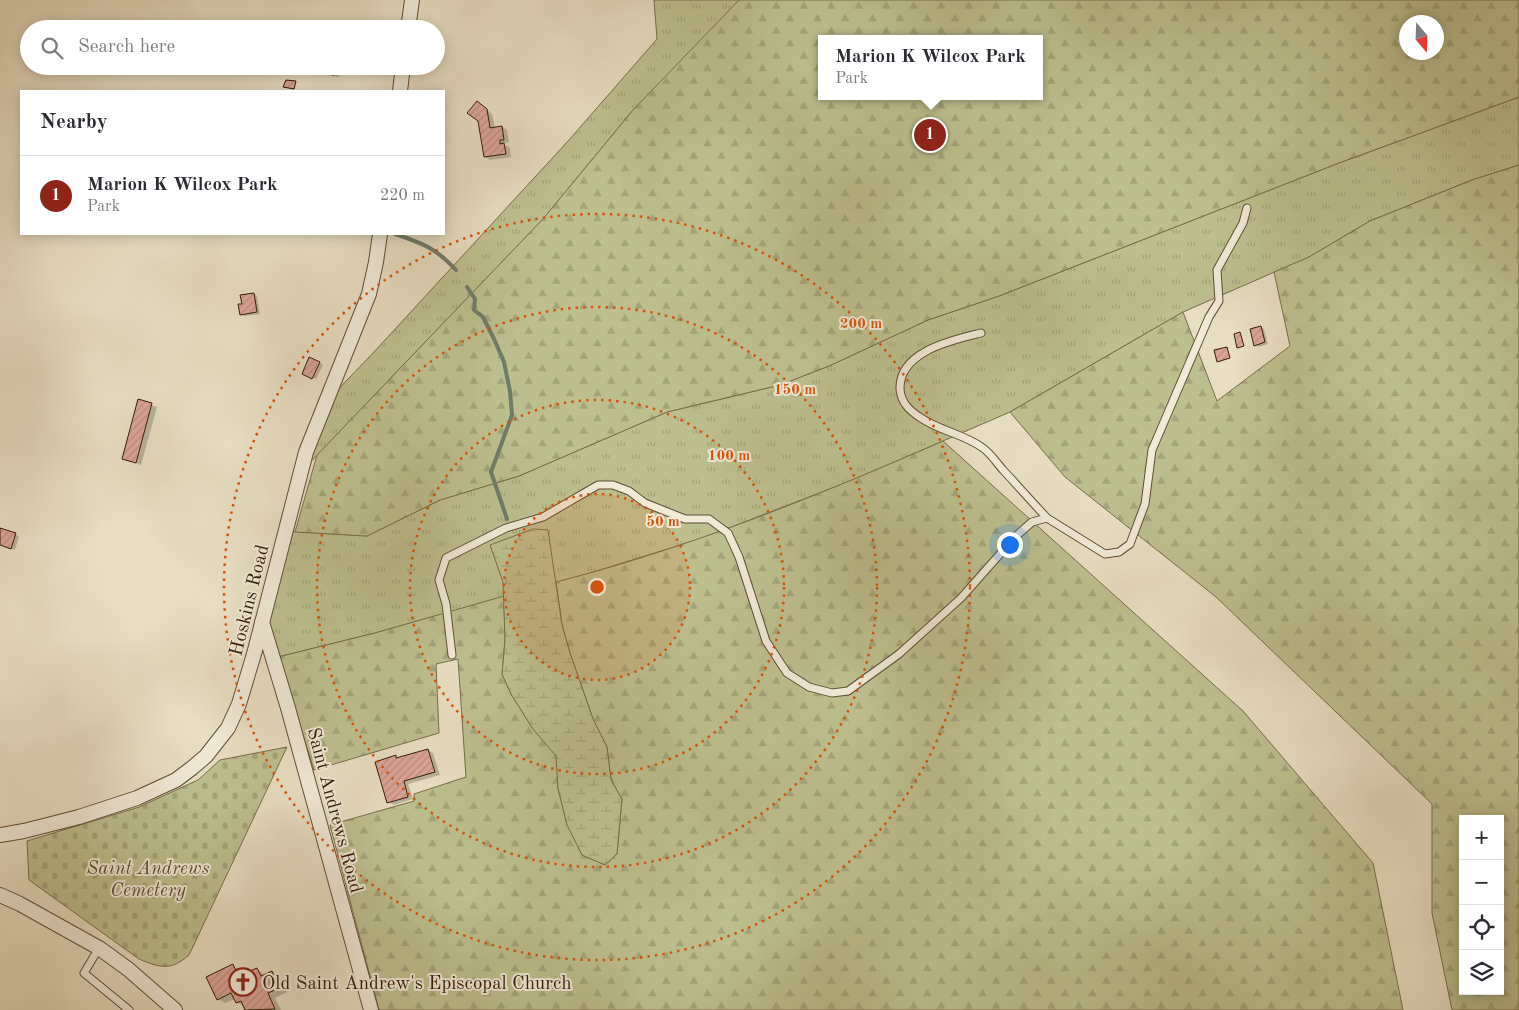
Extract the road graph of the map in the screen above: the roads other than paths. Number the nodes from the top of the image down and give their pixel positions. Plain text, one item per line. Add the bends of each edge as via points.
1 (412, 0) edge
2 (409, 20) edge
3 (402, 75) edge
4 (400, 90) edge
5 (1247, 208) dead end
6 (380, 235) edge
7 (981, 333) dead end
8 (1046, 518) junction
9 (262, 622) junction
10 (452, 655) dead end
11 (0, 835) edge
12 (0, 895) edge
13 (99, 948) junction
14 (129, 1010) edge
15 (175, 1010) edge
16 (371, 1010) edge

1 - 2 street
3 - 4 street
5 - 8 lane via 1243,223 1217,270 1219,301 1209,317 1152,450 1145,504 1130,544 1119,552 1105,554
6 - 9 street, Hoskins Road via 369,294 306,452
7 - 8 lane via 956,339 916,358 905,368 901,378 903,400 921,418 984,449
8 - 10 lane via 1032,522 1016,536 961,598 899,654 848,691 832,693 809,687 787,673 776,657 766,641 728,533 710,519 685,519 645,503 629,491 613,485 598,485 543,517 506,528 446,558 439,580 446,604
9 - 11 street, Hoskins Road via 239,704 228,728 192,768 176,780 137,798 79,818
9 - 16 street, Saint Andrews Road
12 - 13 street
13 - 14 lane via 84,973
13 - 15 street

